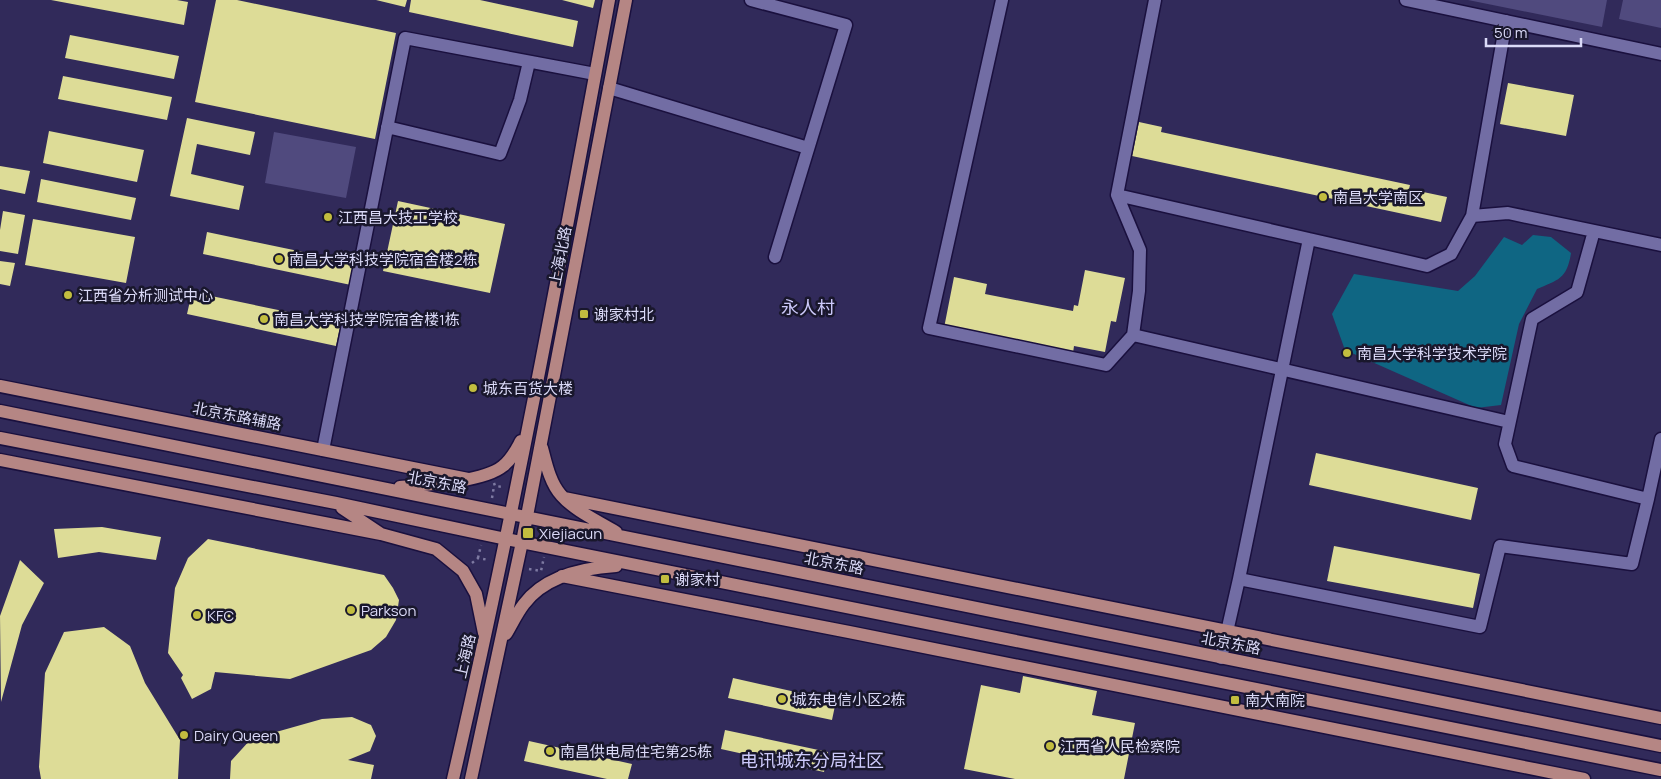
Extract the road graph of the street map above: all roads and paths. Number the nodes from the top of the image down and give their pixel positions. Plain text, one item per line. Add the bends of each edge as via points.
1 (609, 0) edge
2 (626, 0) edge
3 (751, 0) edge
4 (1002, 0) edge
5 (1155, 0) edge
6 (1406, 0) edge
7 (1506, 21) junction
8 (1661, 54) edge
9 (529, 62) junction
10 (595, 74) junction
11 (609, 88) junction
12 (387, 127) junction
13 (808, 148) junction
14 (1117, 195) junction
15 (1472, 216) junction
16 (1594, 231) junction
17 (1309, 239) junction
18 (1661, 245) edge
19 (775, 256) dead end
20 (1133, 335) junction
21 (1282, 371) junction
22 (0, 386) edge
23 (0, 411) edge
24 (529, 422) junction
25 (1509, 422) junction
26 (1661, 439) edge
27 (0, 440) edge
28 (541, 443) junction
29 (323, 450) junction
30 (0, 460) edge
31 (468, 479) junction
32 (387, 489) junction
33 (564, 498) junction
34 (1648, 499) junction
35 (336, 503) junction
36 (511, 514) junction
37 (526, 518) junction
38 (381, 534) junction
39 (624, 538) junction
40 (506, 539) junction
41 (522, 542) junction
42 (632, 564) junction
43 (562, 576) junction
44 (1239, 579) junction
45 (1227, 632) junction
46 (485, 639) junction
47 (500, 642) junction
48 (1221, 658) junction
49 (1661, 718) edge
50 (1661, 746) edge
51 (1661, 770) edge
52 (453, 779) edge
53 (471, 779) edge
54 (1584, 779) edge

1 - 10 main road, 上海北路
2 - 11 main road, 上海北路
3 - 13 lane via 846,25
4 - 20 lane via 929,328 1106,365
5 - 14 lane
6 - 7 lane
7 - 8 lane
7 - 15 lane
9 - 10 lane
9 - 12 lane via 520,100 500,154
9 - 12 lane via 405,38
10 - 24 main road, 上海北路
11 - 13 lane
11 - 28 main road, 上海北路
12 - 29 lane
13 - 19 lane
14 - 17 lane
14 - 20 lane via 1140,250
15 - 16 lane via 1508,213
15 - 17 lane via 1451,254 1427,266
16 - 18 lane
16 - 25 lane via 1577,292 1532,319
17 - 21 lane
20 - 21 lane
21 - 25 lane
21 - 44 lane
22 - 29 main road, 北京东路辅路
23 - 32 main road, 北京东路
24 - 31 main road via 515,454 502,467
24 - 36 main road, 上海北路
25 - 34 lane via 1505,444 1513,466
26 - 34 lane
27 - 35 main road
28 - 33 main road via 547,470
28 - 37 main road, 上海北路
29 - 31 main road, 北京东路辅路
30 - 38 main road
31 - 32 main road
32 - 36 main road, 北京东路
33 - 39 main road
33 - 45 main road, 北京东路
34 - 44 lane via 1632,564 1500,546 1480,627
35 - 38 main road
35 - 40 main road
36 - 37 main road, 北京东路
36 - 40 main road, 上海路
37 - 39 main road, 北京东路
37 - 41 main road, 上海路
38 - 46 main road via 436,549 463,571 476,594
39 - 48 main road, 北京东路
40 - 41 main road
40 - 46 main road, 上海路
41 - 42 main road
41 - 47 main road, 上海路
42 - 43 main road via 591,568
42 - 51 main road
43 - 47 main road via 549,582 525,603
43 - 54 main road
44 - 45 lane
45 - 48 lane
45 - 49 main road, 北京东路
46 - 52 main road, 上海路
47 - 53 main road, 上海路
48 - 50 main road, 北京东路

